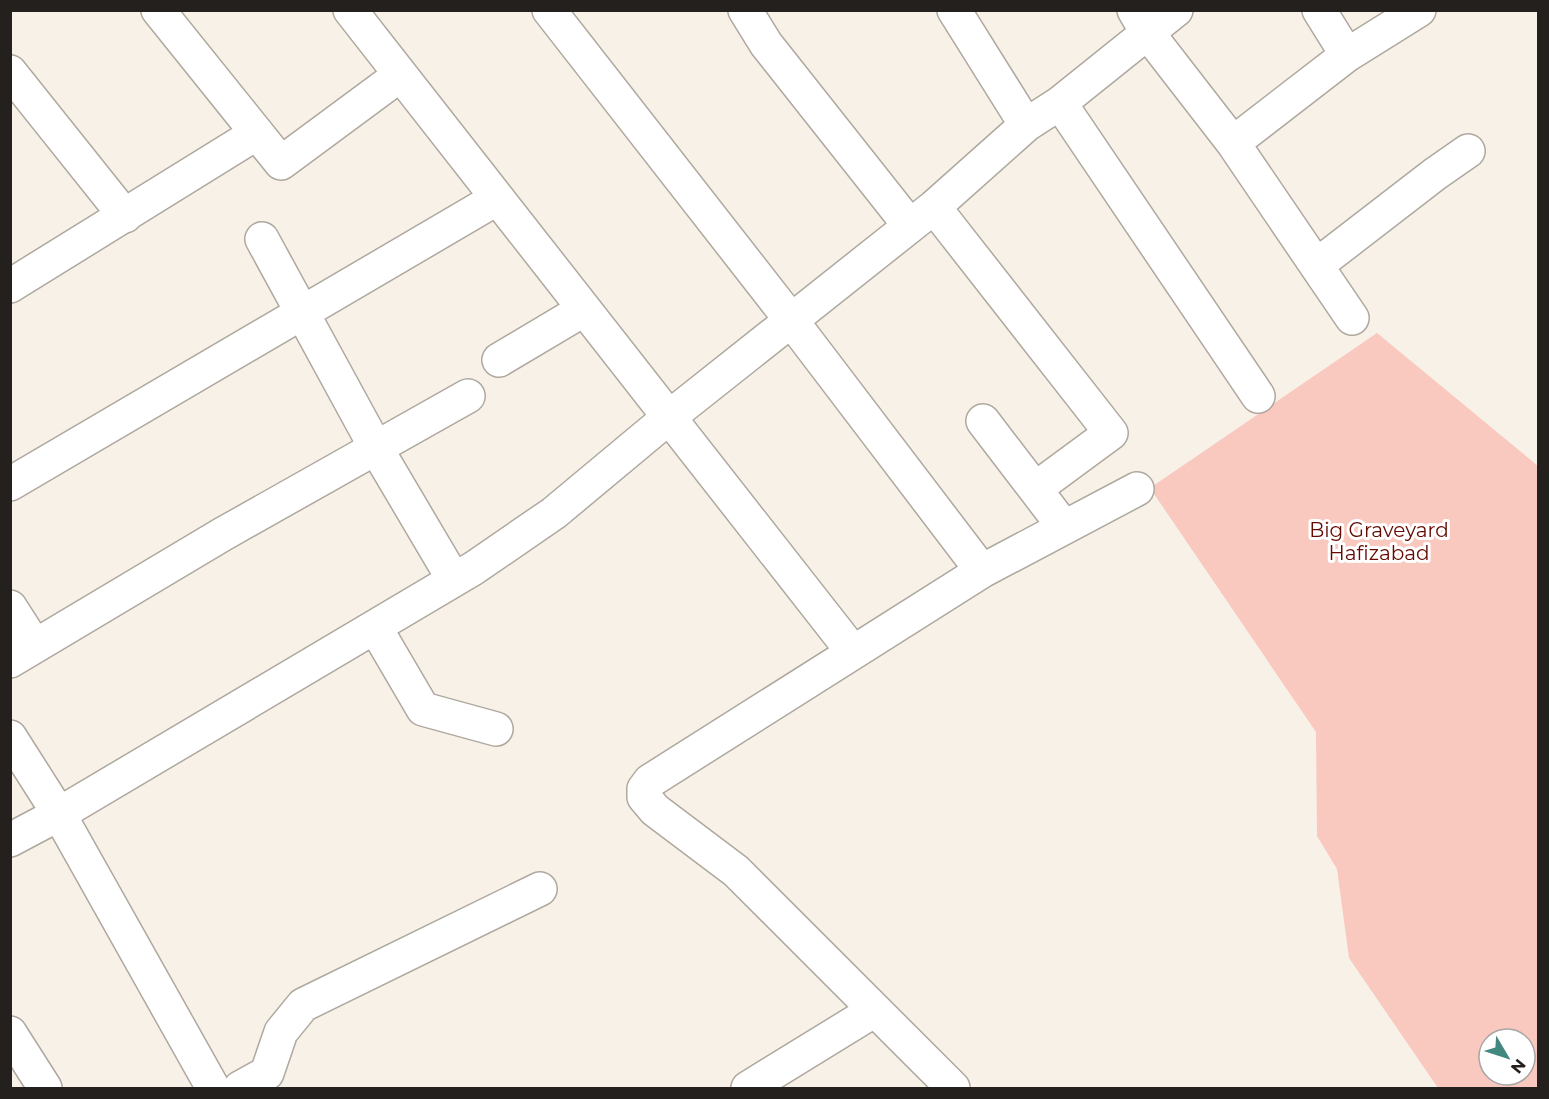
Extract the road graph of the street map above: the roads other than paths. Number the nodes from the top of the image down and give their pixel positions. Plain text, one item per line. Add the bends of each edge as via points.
1 (158, 10) edge
2 (350, 10) edge
3 (549, 10) edge
4 (745, 10) edge
5 (954, 10) edge
6 (1176, 10) edge
7 (1319, 10) edge
8 (1419, 10) edge
9 (1141, 21) edge
10 (1347, 55) junction
11 (10, 72) edge
12 (400, 75) junction
13 (1059, 103) junction
14 (1026, 125) junction
15 (257, 133) junction
16 (1233, 143) junction
17 (1468, 151) dead end
18 (496, 199) junction
19 (124, 216) junction
20 (922, 216) junction
21 (262, 239) dead end
22 (1317, 265) junction
23 (10, 286) edge
24 (583, 310) junction
25 (302, 313) junction
26 (1352, 318) dead end
27 (791, 320) junction
28 (499, 360) dead end
29 (468, 396) dead end
30 (1258, 396) dead end
31 (668, 418) junction
32 (983, 421) dead end
33 (376, 448) junction
34 (10, 484) edge
35 (1035, 489) junction
36 (1137, 489) dead end
37 (1064, 527) junction
38 (982, 571) junction
39 (454, 580) junction
40 (10, 607) edge
41 (375, 627) junction
42 (853, 652) junction
43 (23, 654) edge
44 (496, 729) dead end
45 (10, 737) edge
46 (59, 814) junction
47 (10, 840) edge
48 (540, 889) dead end
49 (875, 1010) junction
50 (10, 1033) edge
51 (45, 1089) edge
52 (213, 1089) edge
53 (240, 1089) edge
54 (748, 1089) edge
55 (953, 1089) edge

1 - 15 street
2 - 12 street
3 - 27 street
4 - 20 street via 766,44
5 - 14 street
6 - 9 street
7 - 10 street
8 - 10 street
9 - 13 street
9 - 16 street
10 - 16 street
11 - 19 street
12 - 15 street via 282,163
12 - 18 street
13 - 14 street
13 - 30 street
14 - 20 street
15 - 19 street
16 - 22 street
17 - 22 street
18 - 24 street
18 - 25 street
19 - 23 street
20 - 27 street
20 - 35 street via 1111,433
21 - 25 street
22 - 26 street
24 - 28 street
24 - 31 street
25 - 33 street
25 - 34 street
27 - 31 street
27 - 38 street
29 - 33 street
31 - 39 street via 554,513
31 - 42 street
32 - 35 street
33 - 39 street
33 - 43 street
35 - 37 street
36 - 37 street
37 - 38 street
38 - 42 street
39 - 41 street
40 - 43 street
41 - 44 street via 423,709
41 - 46 street
42 - 49 street via 650,781 644,797 736,871
45 - 46 street
46 - 47 street
46 - 52 street
48 - 53 street via 303,1005 281,1032 267,1073
49 - 54 street
49 - 55 street
50 - 51 street

